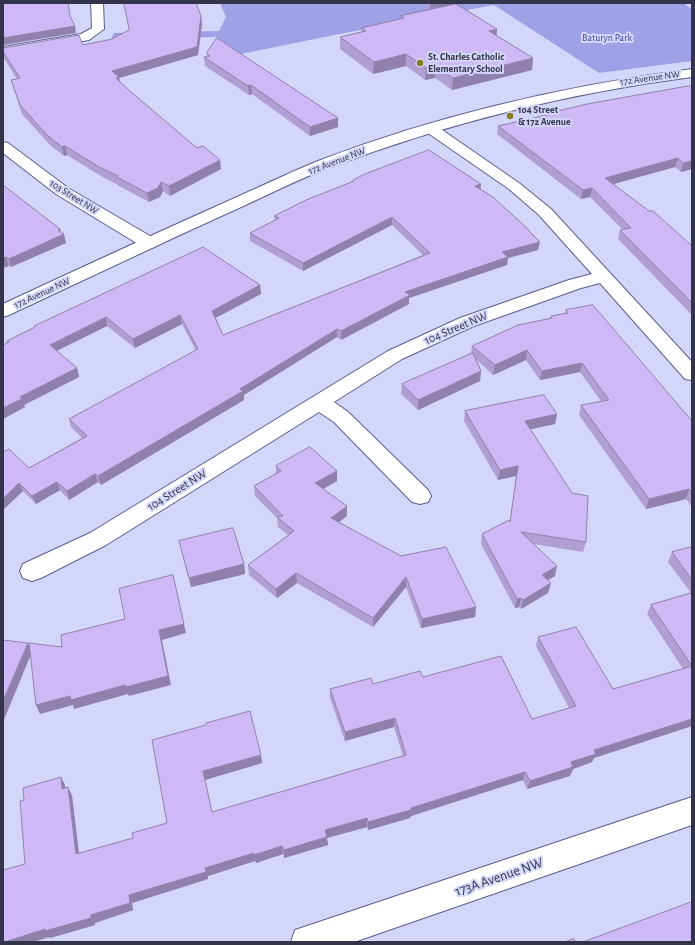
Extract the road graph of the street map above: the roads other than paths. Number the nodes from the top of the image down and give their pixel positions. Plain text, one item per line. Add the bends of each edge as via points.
1 (97, 3) edge
2 (3, 51) edge
3 (692, 72) edge
4 (430, 128) junction
5 (3, 146) edge
6 (149, 243) junction
7 (604, 277) junction
8 (3, 311) edge
9 (692, 374) edge
10 (319, 402) junction
11 (420, 496) dead end
12 (32, 571) dead end
13 (692, 811) edge
14 (307, 942) edge

1 - 2 street via 98,29 85,37
3 - 4 street, 172 Avenue NW via 561,94
4 - 6 street, 172 Avenue NW via 323,165
4 - 7 street via 532,200
5 - 6 street, 103 Street NW via 62,191
6 - 8 street, 172 Avenue NW
7 - 9 street
7 - 10 street, 104 Street NW via 575,284 467,322 395,355
10 - 11 street via 341,417
10 - 12 street, 104 Street NW via 98,539
13 - 14 street, 173A Avenue NW

